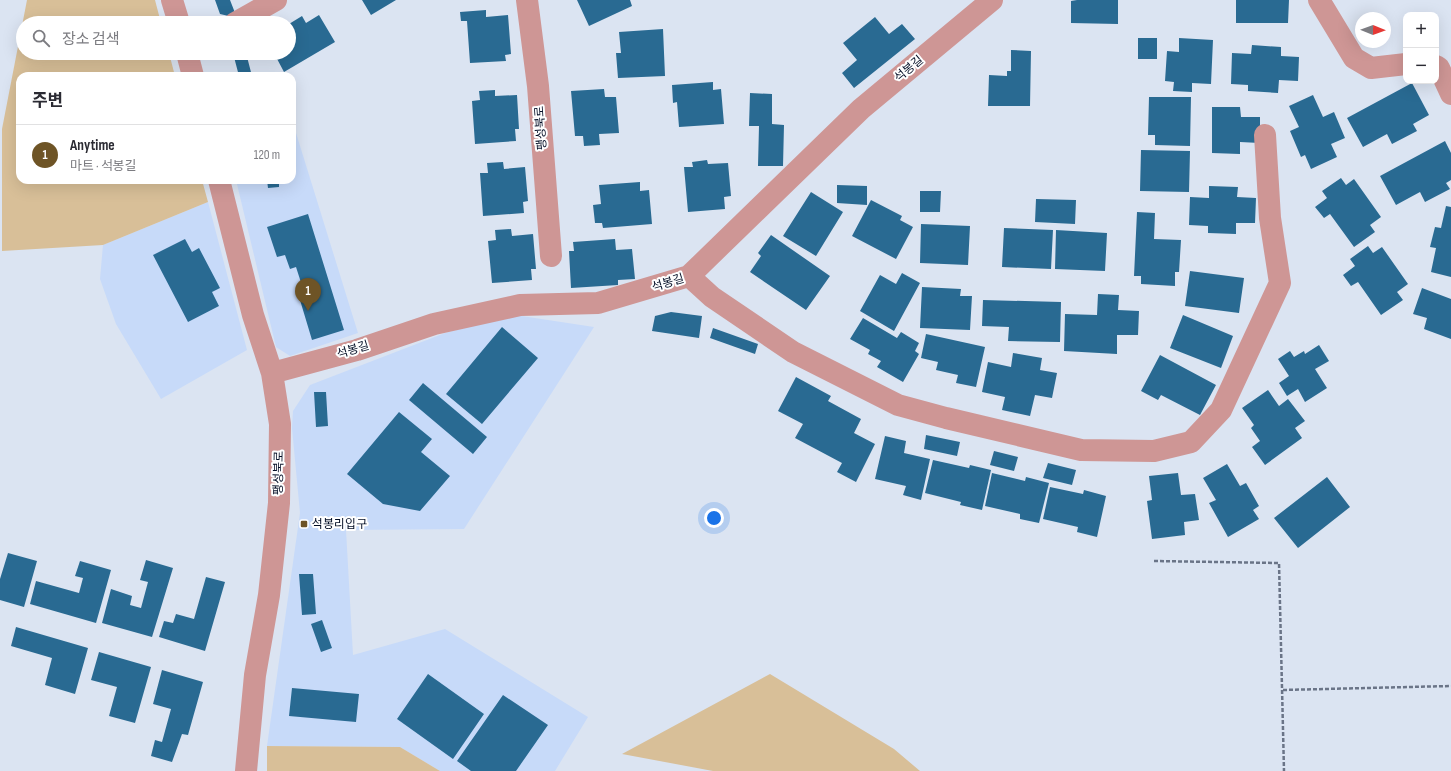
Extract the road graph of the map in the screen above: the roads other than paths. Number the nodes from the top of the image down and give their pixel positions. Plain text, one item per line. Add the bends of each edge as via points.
1 (172, 0) edge
2 (276, 0) edge
3 (527, 0) edge
4 (992, 0) edge
5 (1319, 0) edge
6 (177, 16) edge
7 (247, 16) edge
8 (189, 60) edge
9 (1403, 64) edge
10 (1439, 68) edge
11 (192, 72) edge
12 (1451, 94) edge
13 (1265, 135) dead end
14 (220, 184) edge
15 (550, 256) dead end
16 (690, 276) junction
17 (272, 372) junction
18 (246, 771) edge

1 - 6 street
2 - 7 street
3 - 15 street, 팽성북로 via 538,86
4 - 16 street, 석봉길 via 861,109
5 - 9 street via 1354,58 1371,68
8 - 11 street
10 - 12 street
13 - 16 street via 1270,218 1280,283 1221,410 1191,442 1154,451 1081,450 898,405 793,352 712,297
14 - 17 street, 팽성북로 via 253,315
16 - 17 street, 석봉길 via 598,303 520,305 434,324 357,350
17 - 18 street, 팽성북로 via 280,424 279,503 269,595 255,675

